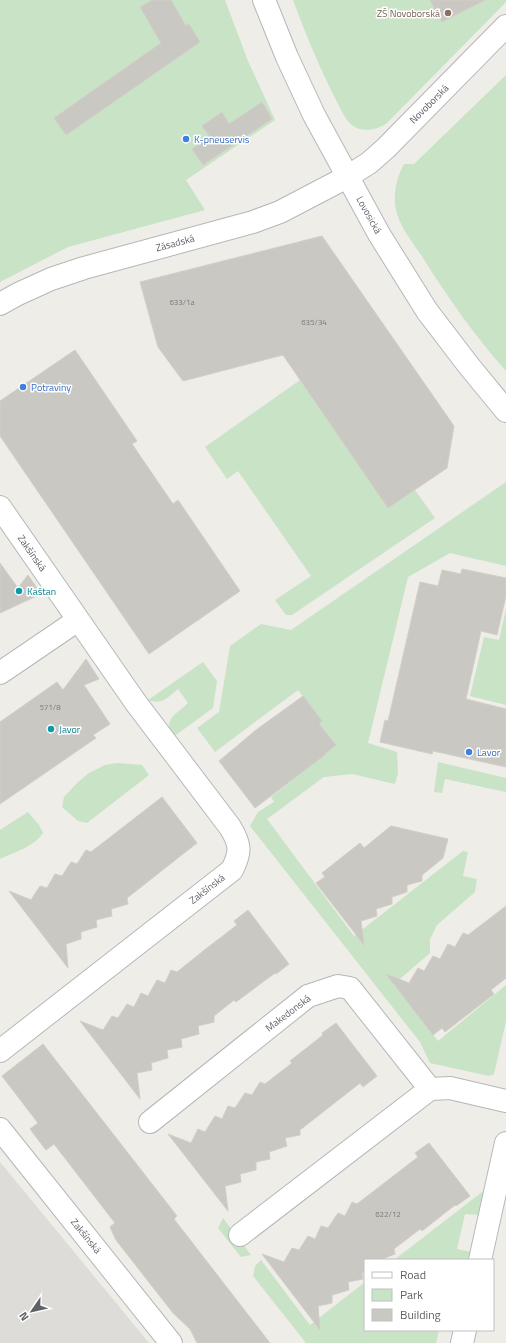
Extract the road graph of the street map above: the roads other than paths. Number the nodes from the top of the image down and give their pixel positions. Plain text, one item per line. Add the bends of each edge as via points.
1 (264, 0) edge
2 (506, 26) edge
3 (347, 177) junction
4 (0, 304) edge
5 (506, 411) edge
6 (0, 507) edge
7 (78, 620) junction
8 (0, 673) edge
9 (0, 1050) edge
10 (430, 1089) junction
11 (506, 1100) edge
12 (150, 1122) dead end
13 (0, 1129) edge
14 (506, 1143) edge
15 (240, 1235) dead end
16 (480, 1259) edge
17 (465, 1331) edge
18 (171, 1343) edge
19 (462, 1343) edge

1 - 3 street, Lovosická via 314,115
2 - 3 street, Novoborská via 386,148
3 - 4 street, Zásadská via 280,212 84,268 51,279
3 - 5 street, Lovosická via 379,234 428,311
6 - 7 street, Zakšínská
7 - 8 street
7 - 9 street, Zakšínská via 140,709 230,827 239,845 238,858 232,870
10 - 11 street via 450,1088
10 - 12 street, Makedonská via 350,988 338,986 308,996
10 - 15 street
13 - 18 street, Zakšínská
14 - 16 street
17 - 19 street

